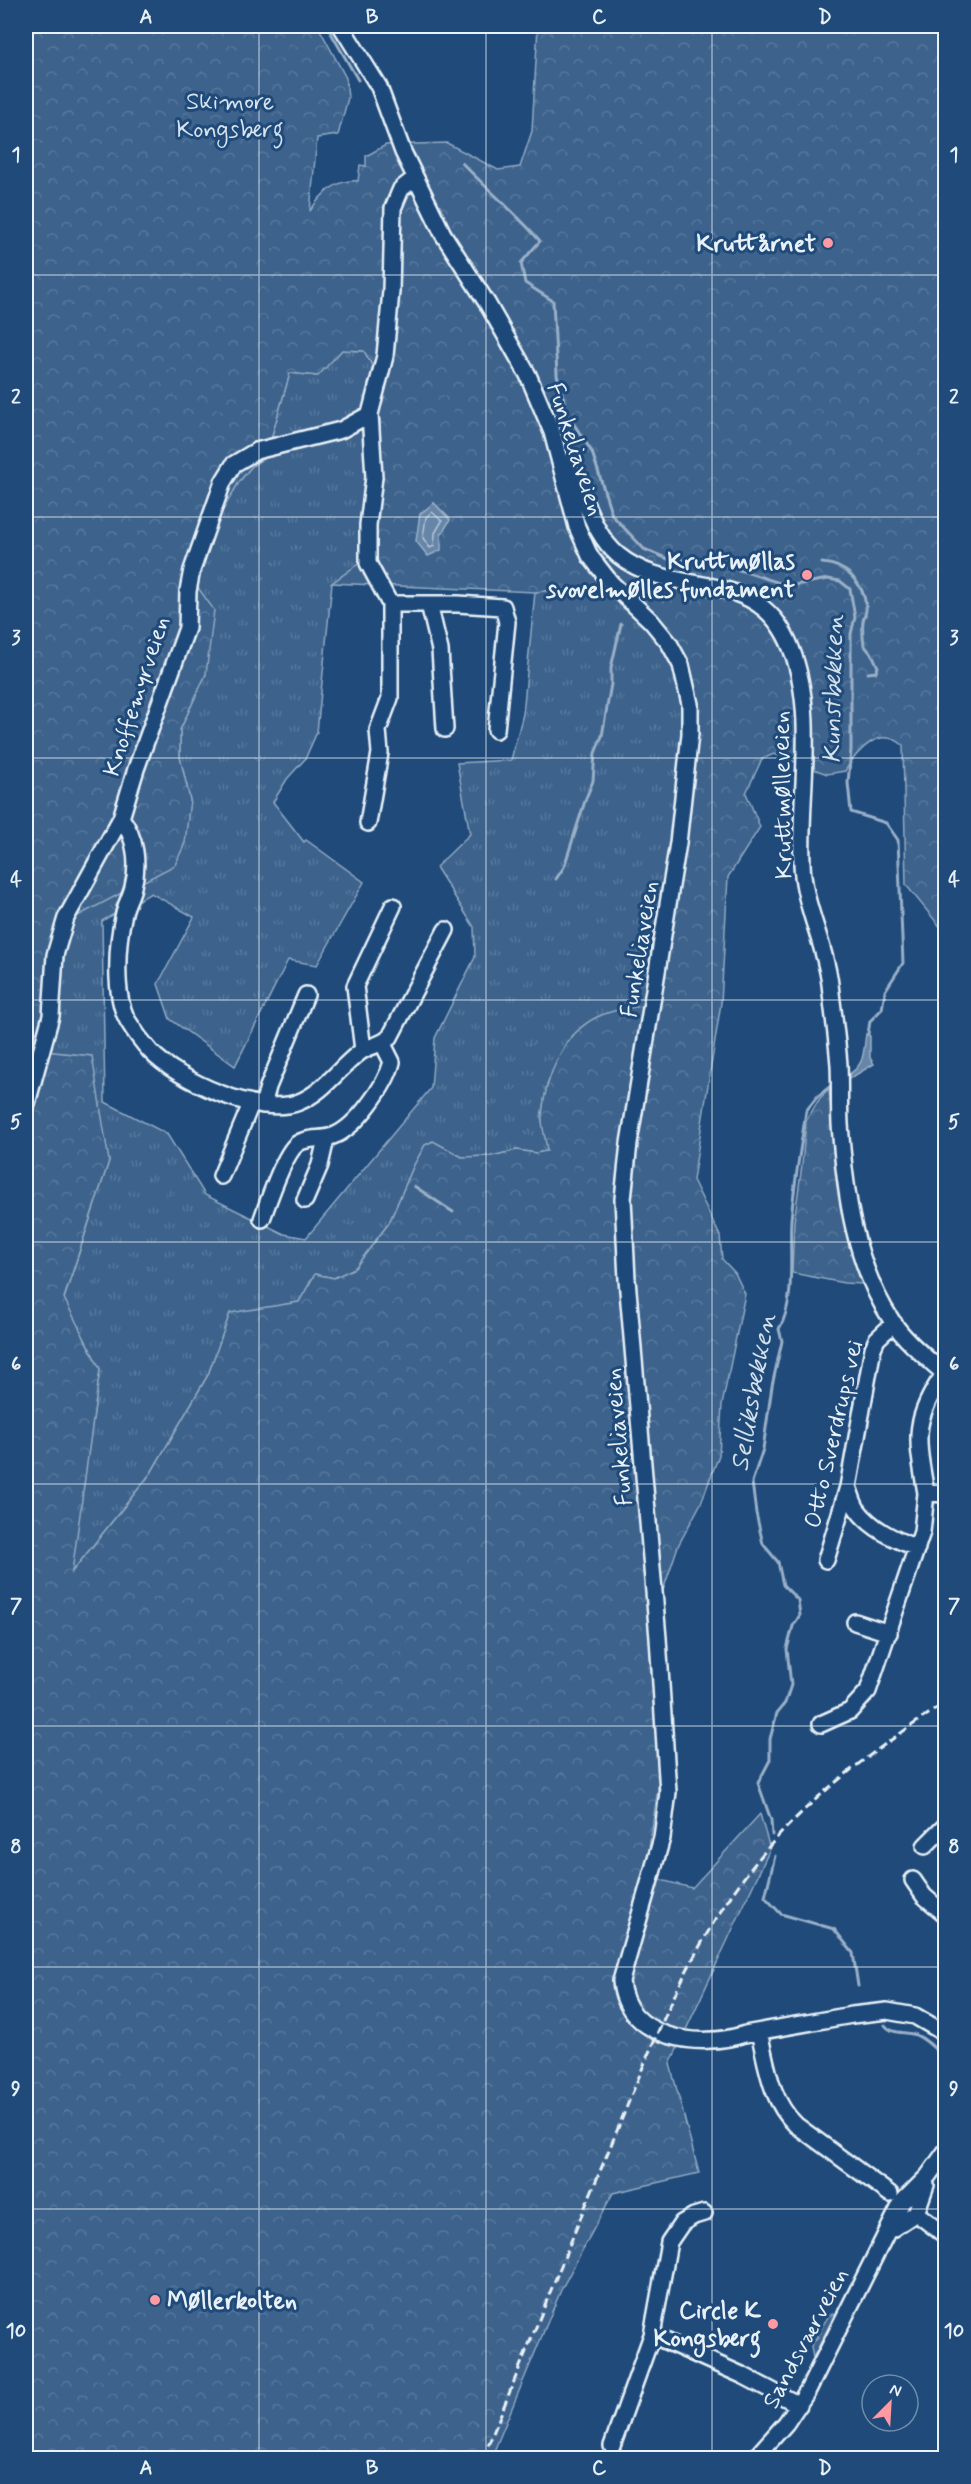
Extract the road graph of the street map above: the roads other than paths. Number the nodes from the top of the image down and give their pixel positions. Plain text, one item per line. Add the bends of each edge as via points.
1 (342, 26) edge
2 (415, 178) junction
3 (370, 414) junction
4 (559, 455) junction
5 (390, 604) junction
6 (429, 604) junction
7 (445, 729) dead end
8 (496, 730) dead end
9 (121, 819) junction
10 (368, 823) dead end
11 (393, 906) dead end
12 (446, 930) dead end
13 (306, 995) dead end
14 (383, 1044) junction
15 (363, 1050) junction
16 (257, 1105) junction
17 (26, 1107) edge
18 (326, 1139) junction
19 (221, 1176) dead end
20 (305, 1200) dead end
21 (262, 1219) dead end
22 (894, 1323) junction
23 (945, 1374) edge
24 (848, 1487) junction
25 (926, 1493) junction
26 (945, 1494) edge
27 (917, 1548) junction
28 (826, 1560) dead end
29 (855, 1622) dead end
30 (889, 1633) junction
31 (821, 1724) dead end
32 (945, 1825) edge
33 (925, 1846) dead end
34 (913, 1880) dead end
35 (945, 1915) edge
36 (752, 2033) junction
37 (945, 2034) edge
38 (945, 2151) edge
39 (890, 2194) dead end
40 (911, 2208) junction
41 (704, 2213) dead end
42 (945, 2236) edge
43 (652, 2335) junction
44 (799, 2405) junction
45 (612, 2446) dead end
46 (755, 2458) edge

1 - 2 street, Funkeliaveien via 383,95
2 - 3 street via 400,189 393,208 385,356
2 - 4 street, Funkeliaveien via 443,234 528,375
3 - 5 street via 374,477 368,562
3 - 9 street, Knoffemyrveien via 342,430 256,451 234,464 228,473 192,570 187,628 135,769
4 - 22 street, Kruttmølleveien via 573,473 601,537 620,556 662,575 748,597 772,616 791,646 804,707 802,867 830,980 852,1228 876,1292
4 - 36 street, Funkeliaveien via 575,520 590,556 669,643 681,665 690,704 678,843 623,1199 668,1792 662,1838 627,1965 633,1997 650,2016 667,2026 691,2032
5 - 6 street
5 - 10 street via 390,698 378,730 380,753
6 - 7 street via 440,650
6 - 8 street via 503,607 507,622
9 - 16 street via 130,830 136,852 133,887 119,942 119,986 127,1019 150,1051 196,1084
9 - 17 street, Knoffemyrveien via 60,934 51,1016
11 - 15 street via 355,986
12 - 14 street
13 - 16 street
14 - 15 street
14 - 18 street via 392,1062 381,1085 349,1126
15 - 16 street via 314,1095 297,1103
16 - 19 street
18 - 20 street via 320,1166
18 - 21 street via 296,1145
22 - 23 street, Kruttmølleveien
22 - 24 street, Otto Sverdrups vei via 873,1348
23 - 25 street via 928,1397 919,1422 917,1442
24 - 27 street via 856,1509 870,1523 893,1539
24 - 28 street, Otto Sverdrups vei
25 - 26 street
25 - 27 street via 926,1513
27 - 30 street
29 - 30 street
30 - 31 street via 865,1696 850,1712
32 - 33 street
34 - 35 street
36 - 37 street, Funkeliaveien via 852,2014 887,2012 915,2016
36 - 39 street via 783,2111 796,2125
38 - 40 street, Sandsværveien
40 - 42 street
40 - 44 street, Sandsværveien via 887,2233
41 - 43 street via 682,2223 669,2242
43 - 44 street
43 - 45 street
44 - 46 street, Sandsværveien

